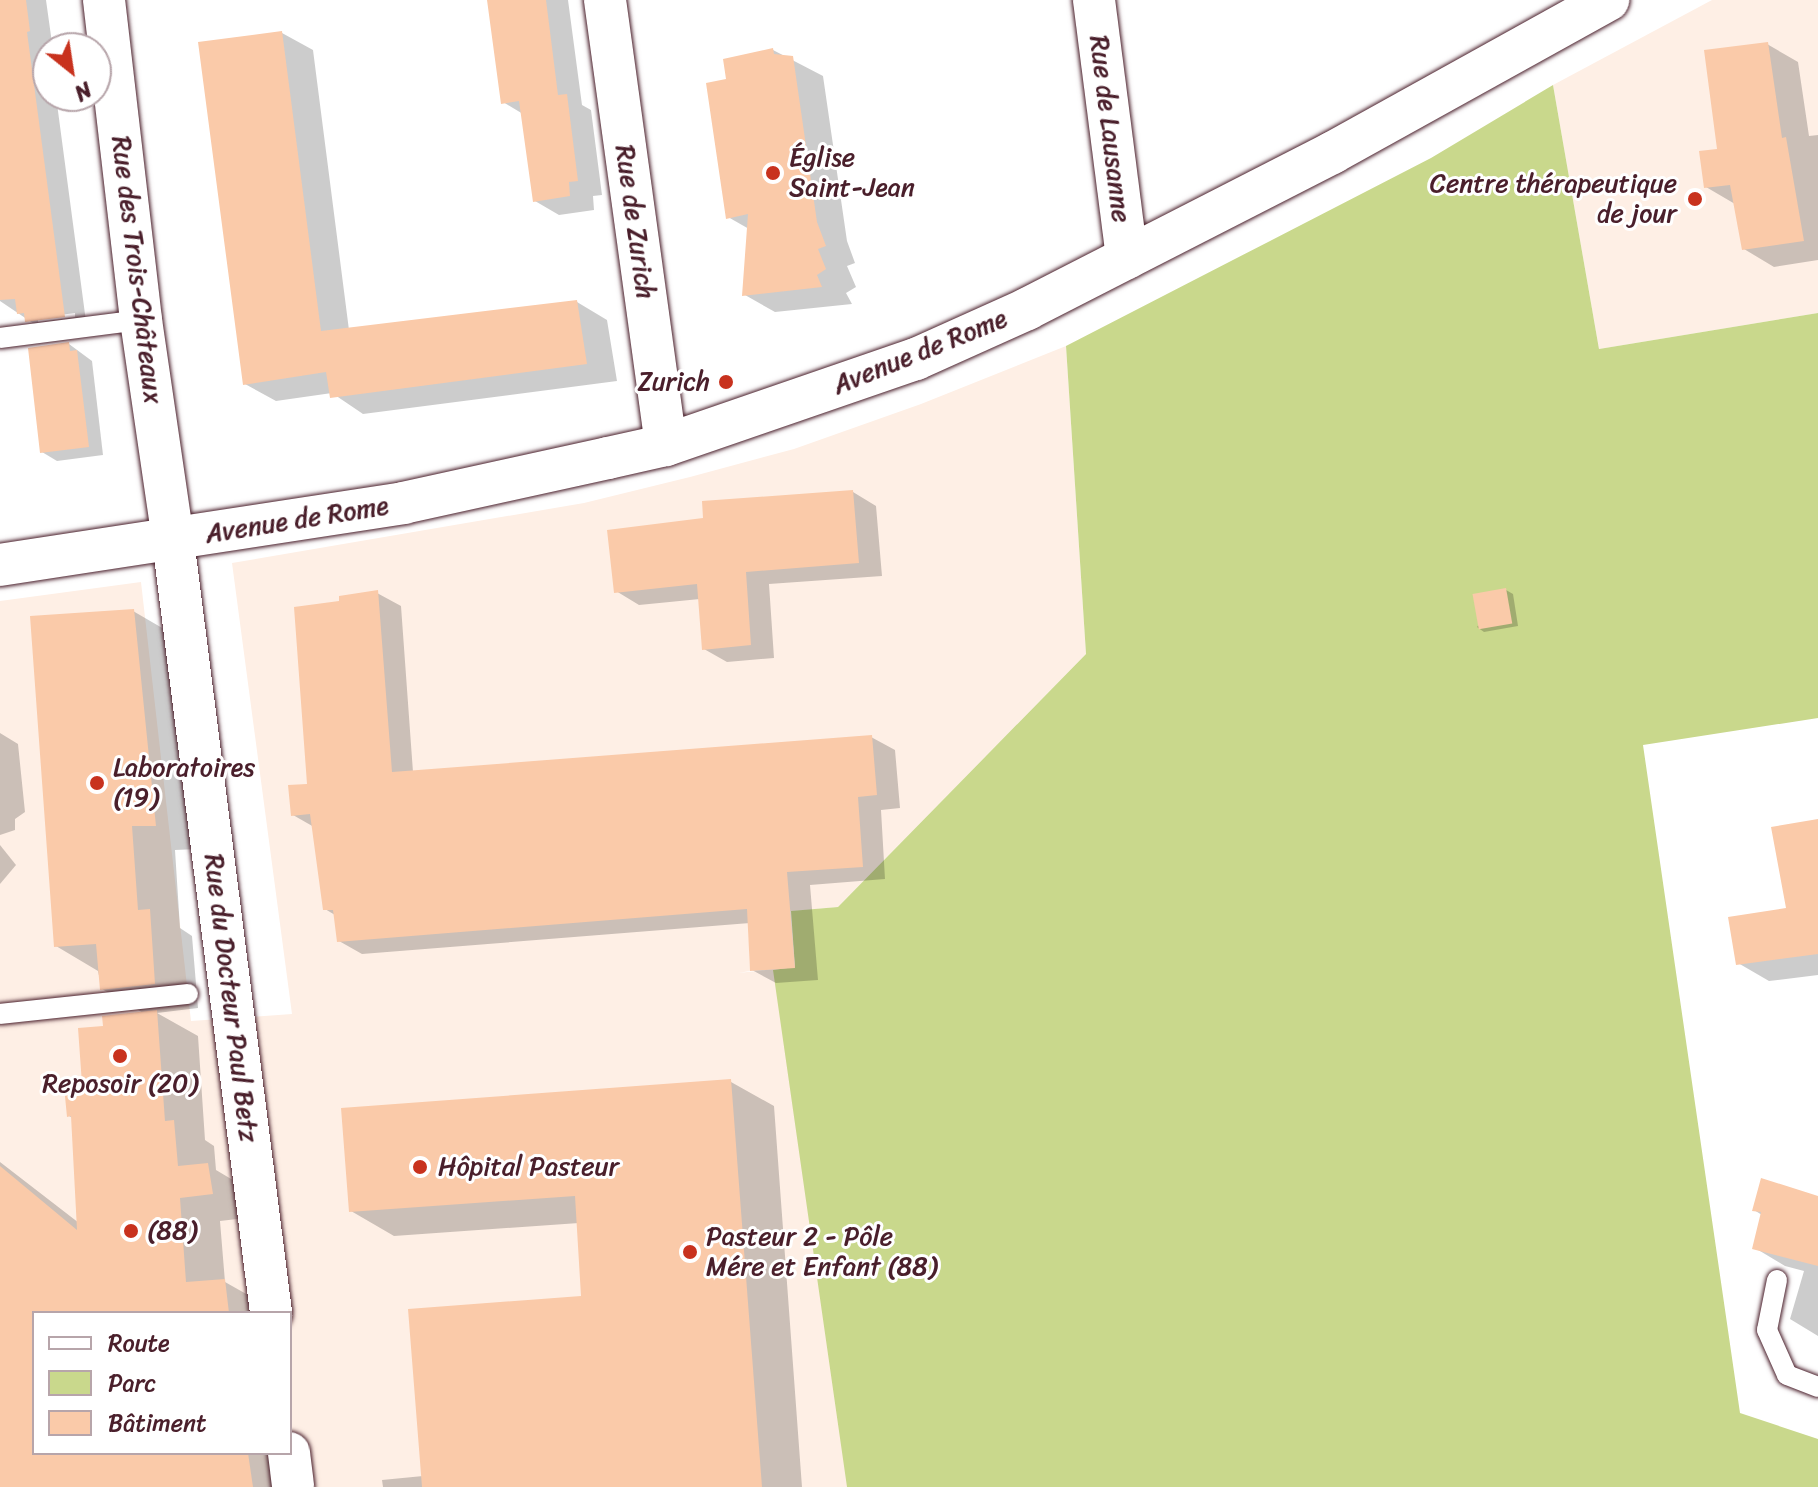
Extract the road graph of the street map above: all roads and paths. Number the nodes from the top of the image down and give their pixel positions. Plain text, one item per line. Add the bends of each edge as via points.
1 (104, 0) edge
2 (605, 0) edge
3 (1094, 0) edge
4 (1608, 0) edge
5 (1127, 258) junction
6 (141, 320) junction
7 (0, 338) edge
8 (666, 445) junction
9 (173, 540) junction
10 (0, 565) edge
11 (188, 994) dead end
12 (0, 1014) edge
13 (1777, 1280) dead end
14 (271, 1311) edge
15 (1818, 1387) edge
16 (289, 1455) edge
17 (293, 1487) edge

1 - 6 street, Rue des Trois-Châteaux
2 - 8 street, Rue de Zurich
3 - 5 street, Rue de Lausanne
4 - 5 street, Avenue de Rome via 1332,153
5 - 8 street, Avenue de Rome via 916,359
6 - 7 lane
6 - 9 street, Rue des Trois-Châteaux
8 - 9 street, Avenue de Rome via 403,503
9 - 10 street, Avenue de Rome
9 - 14 street, Rue du Docteur Paul Betz
11 - 12 lane
13 - 15 lane via 1767,1330 1787,1375
16 - 17 street

